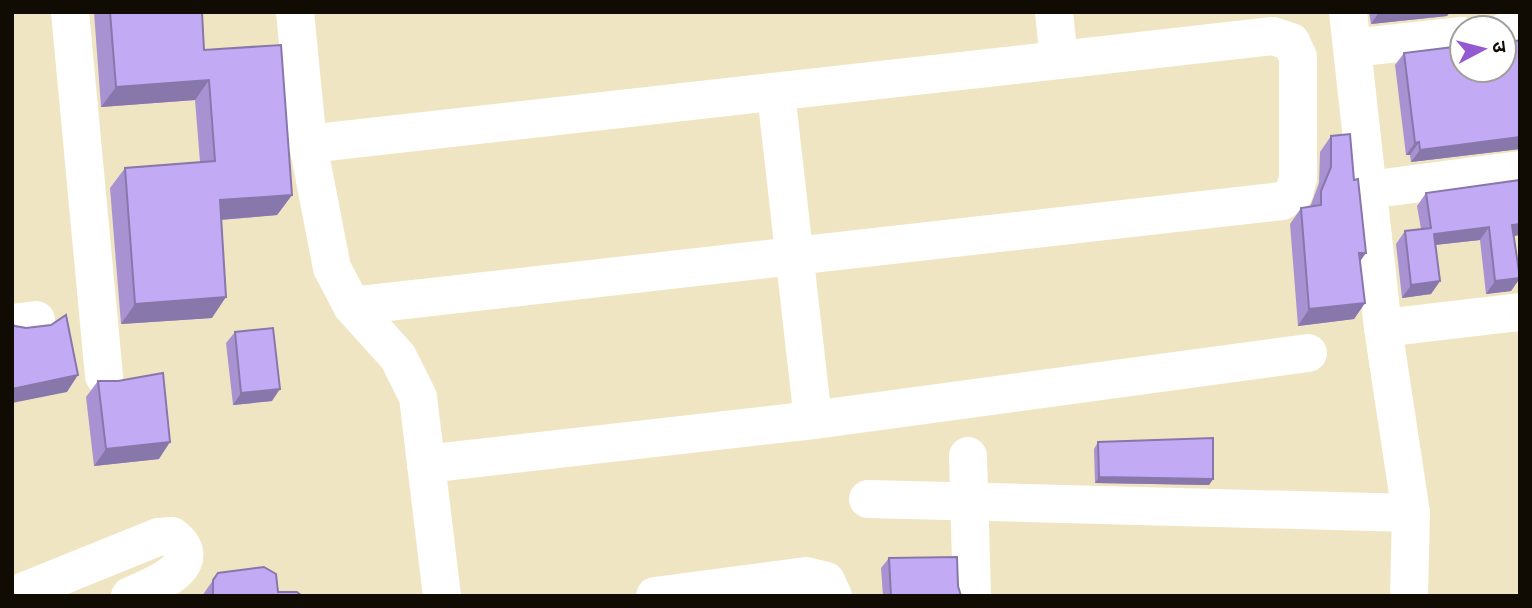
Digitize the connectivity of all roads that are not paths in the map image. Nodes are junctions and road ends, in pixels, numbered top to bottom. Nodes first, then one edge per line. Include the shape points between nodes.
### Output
1 (70, 12) edge
2 (295, 12) edge
3 (1054, 12) edge
4 (1351, 30) edge
5 (1448, 35) edge
6 (1059, 60) junction
7 (776, 93) junction
8 (308, 144) junction
9 (1520, 170) edge
10 (1368, 190) junction
11 (794, 255) junction
12 (352, 306) junction
13 (1520, 312) edge
14 (1383, 328) junction
15 (1308, 353) dead end
16 (104, 376) dead end
17 (813, 420) junction
18 (968, 456) dead end
19 (426, 464) junction
20 (868, 499) dead end
21 (970, 504) junction
22 (1411, 513) junction
23 (12, 596) edge
24 (130, 596) edge
25 (442, 596) edge
26 (654, 596) edge
27 (833, 596) edge
28 (972, 596) edge
29 (1409, 596) edge

1 - 16 street
2 - 8 street
3 - 6 street
4 - 5 street
4 - 10 street
6 - 7 street
6 - 11 street via 1273,36 1291,42 1298,57 1298,178 1294,193 1282,201
7 - 8 street
7 - 11 street
8 - 12 street via 332,268
9 - 10 street
10 - 14 street
11 - 12 street
11 - 17 street
12 - 19 street via 398,357 418,397
13 - 14 street
14 - 22 street
15 - 17 street
17 - 19 street
18 - 21 street
19 - 25 street
20 - 21 street
21 - 22 street
21 - 28 street
22 - 29 street
23 - 24 street via 158,537 172,536 180,542 183,555 172,577
26 - 27 street via 806,576 826,581

